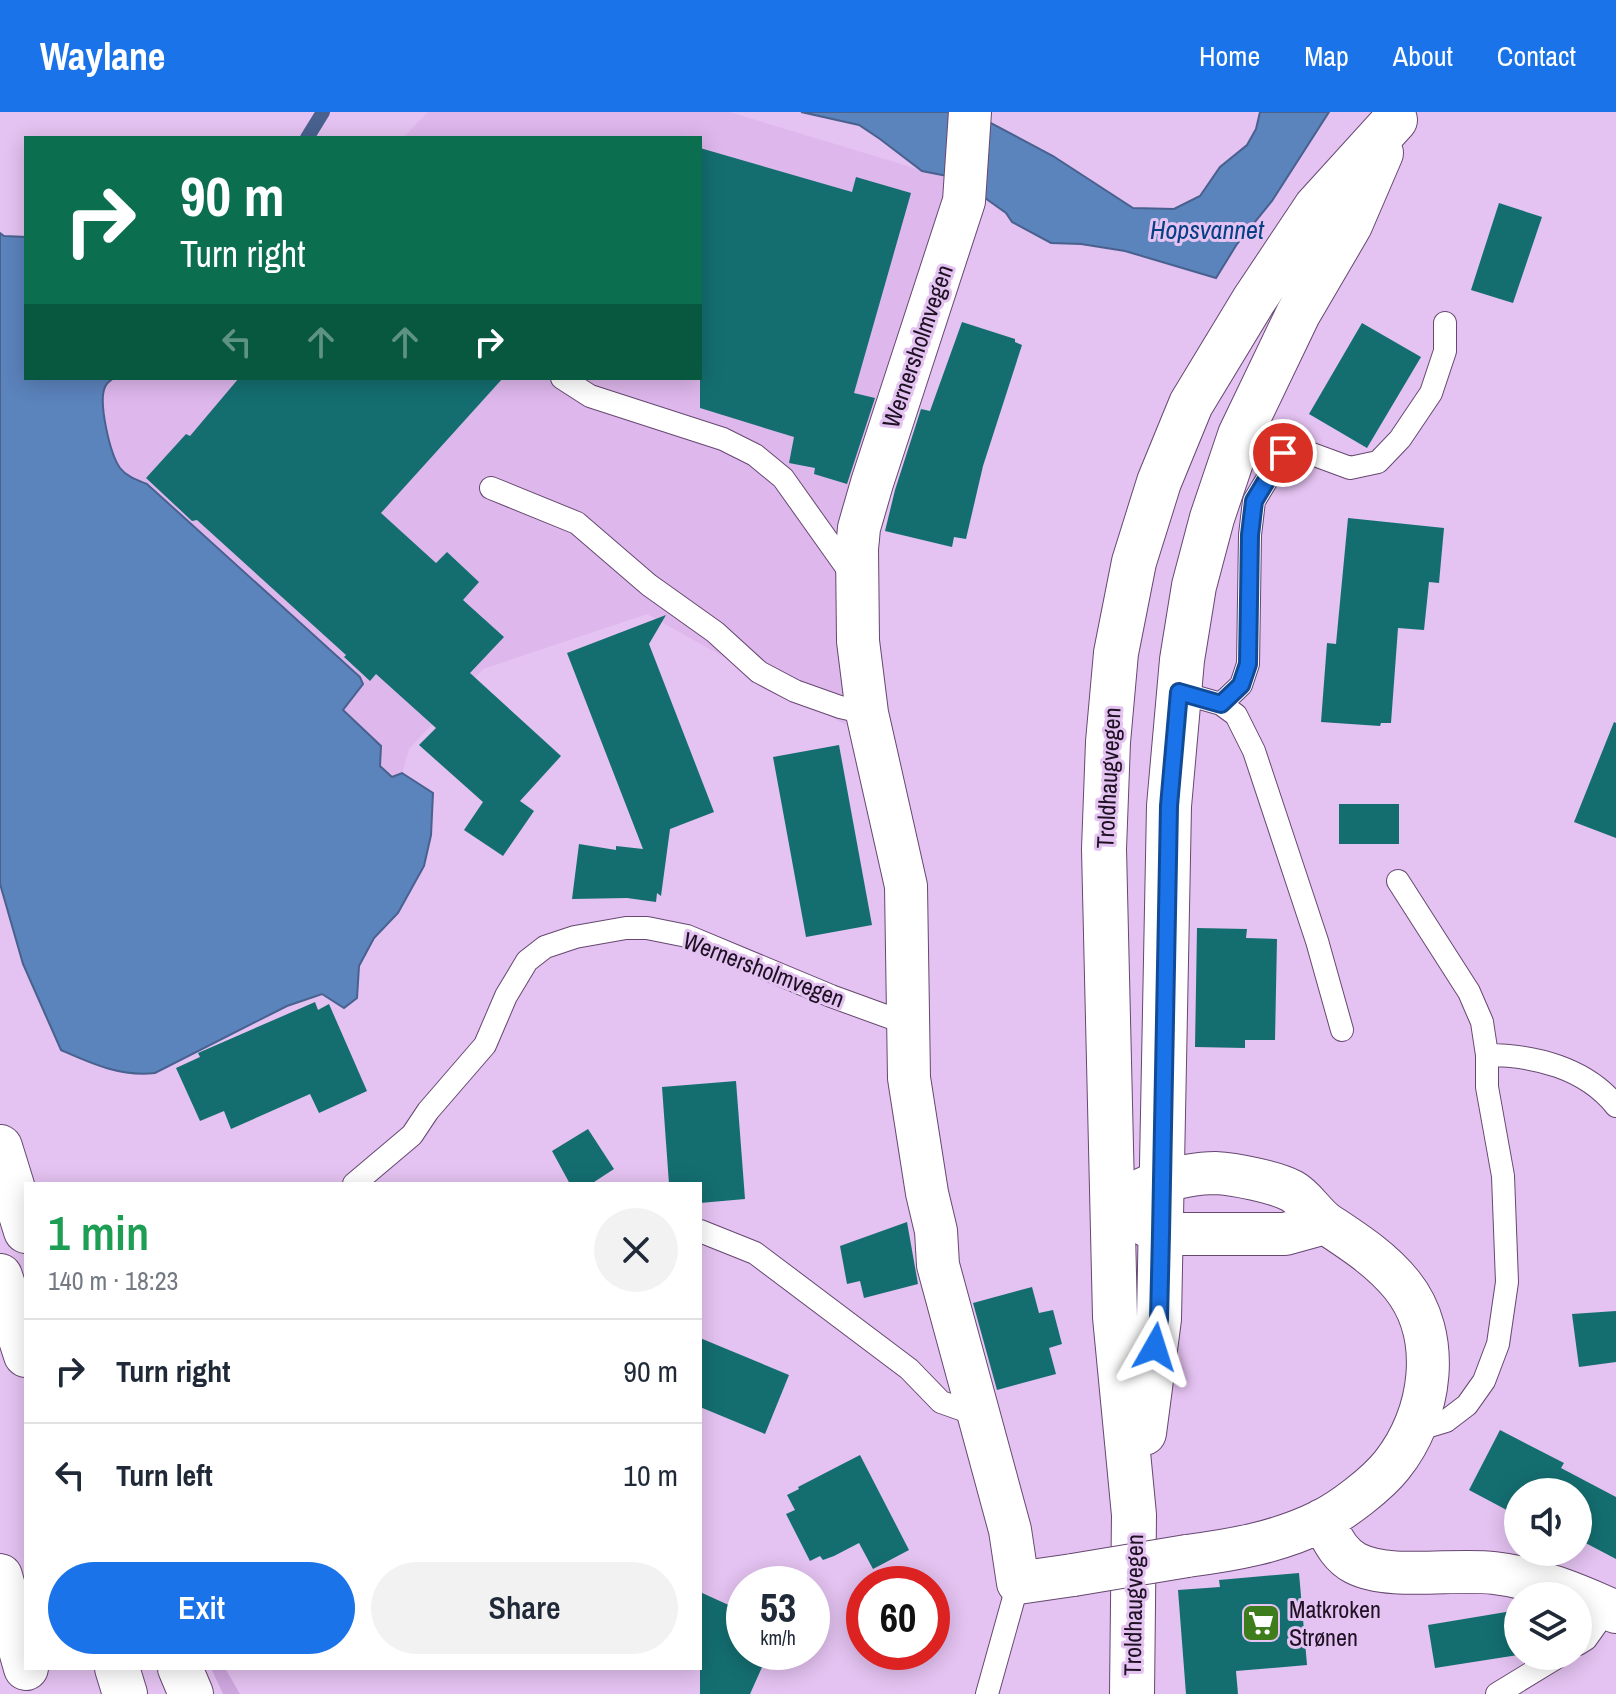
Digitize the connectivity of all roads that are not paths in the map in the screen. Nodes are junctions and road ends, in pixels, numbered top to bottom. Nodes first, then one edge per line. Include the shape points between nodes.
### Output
1 (970, 112) edge
2 (1398, 116) edge
3 (1445, 323) dead end
4 (565, 380) edge
5 (491, 488) dead end
6 (856, 579) junction
7 (1179, 692) junction
8 (1221, 704) junction
9 (867, 713) junction
10 (1398, 881) dead end
11 (908, 1024) junction
12 (1342, 1030) dead end
13 (1487, 1055) junction
14 (1616, 1106) edge
15 (0, 1147) edge
16 (356, 1182) edge
17 (1160, 1182) junction
18 (1112, 1204) junction
19 (1325, 1223) junction
20 (24, 1225) edge
21 (702, 1232) edge
22 (1161, 1234) junction
23 (0, 1276) edge
24 (24, 1349) edge
25 (978, 1415) junction
26 (1413, 1431) junction
27 (1134, 1515) junction
28 (1322, 1520) junction
29 (0, 1576) edge
30 (1018, 1583) junction
31 (1612, 1610) edge
32 (1592, 1632) edge
33 (24, 1661) edge
34 (27, 1670) edge
35 (118, 1670) edge
36 (181, 1670) edge
37 (1536, 1670) edge
38 (33, 1694) edge
39 (125, 1694) edge
40 (191, 1694) edge
41 (987, 1694) edge
42 (1132, 1694) edge
43 (1497, 1694) edge

1 - 6 street, Wernersholmvegen via 964,201 859,528
2 - 7 main road, Troldhaugvegen via 1350,225 1298,314 1240,435 1194,586
2 - 18 main road, Troldhaugvegen via 1316,207 1191,404 1134,562 1116,653 1104,849
3 - 8 lane via 1445,351 1431,393 1378,462 1350,468 1312,454 1283,453 1254,501 1248,664 1241,685
4 - 6 lane via 590,396 723,439 755,455 783,478
5 - 9 lane via 577,523 759,672 795,691
6 - 9 street, Wernersholmvegen
7 - 8 lane
7 - 17 main road, Troldhaugvegen via 1169,806
8 - 12 lane via 1236,715 1268,790
9 - 11 street, Wernersholmvegen via 906,886
10 - 13 lane via 1469,992 1482,1022
11 - 16 lane, Wernersholmvegen via 687,936 626,928 575,937 545,947 527,961 485,1045 412,1135
11 - 25 street, Wernersholmvegen via 913,1105 938,1265
13 - 14 lane via 1544,1061 1590,1081
13 - 26 lane via 1487,1087 1503,1176 1507,1282 1498,1344 1484,1381 1467,1405 1446,1421
15 - 20 main road
17 - 18 street
17 - 19 street via 1215,1173 1254,1180 1293,1191
17 - 22 main road, Troldhaugvegen
18 - 22 street
18 - 27 main road, Troldhaugvegen via 1115,1317
19 - 22 street via 1285,1234
19 - 26 street via 1380,1263 1403,1286 1419,1315 1430,1374
21 - 25 lane via 755,1253 897,1359 941,1402
22 - 27 main road, Troldhaugvegen via 1159,1319
23 - 24 main road
25 - 30 street, Wernersholmvegen via 1010,1530
26 - 28 street via 1392,1465
27 - 42 main road, Troldhaugvegen
28 - 30 street, bridge via 1231,1550
28 - 31 street via 1341,1553 1380,1572 1492,1572 1540,1580
29 - 33 main road
30 - 41 lane, Wernersholmvegen
31 - 32 lane
34 - 38 main road
35 - 39 main road
36 - 40 main road
37 - 43 lane

